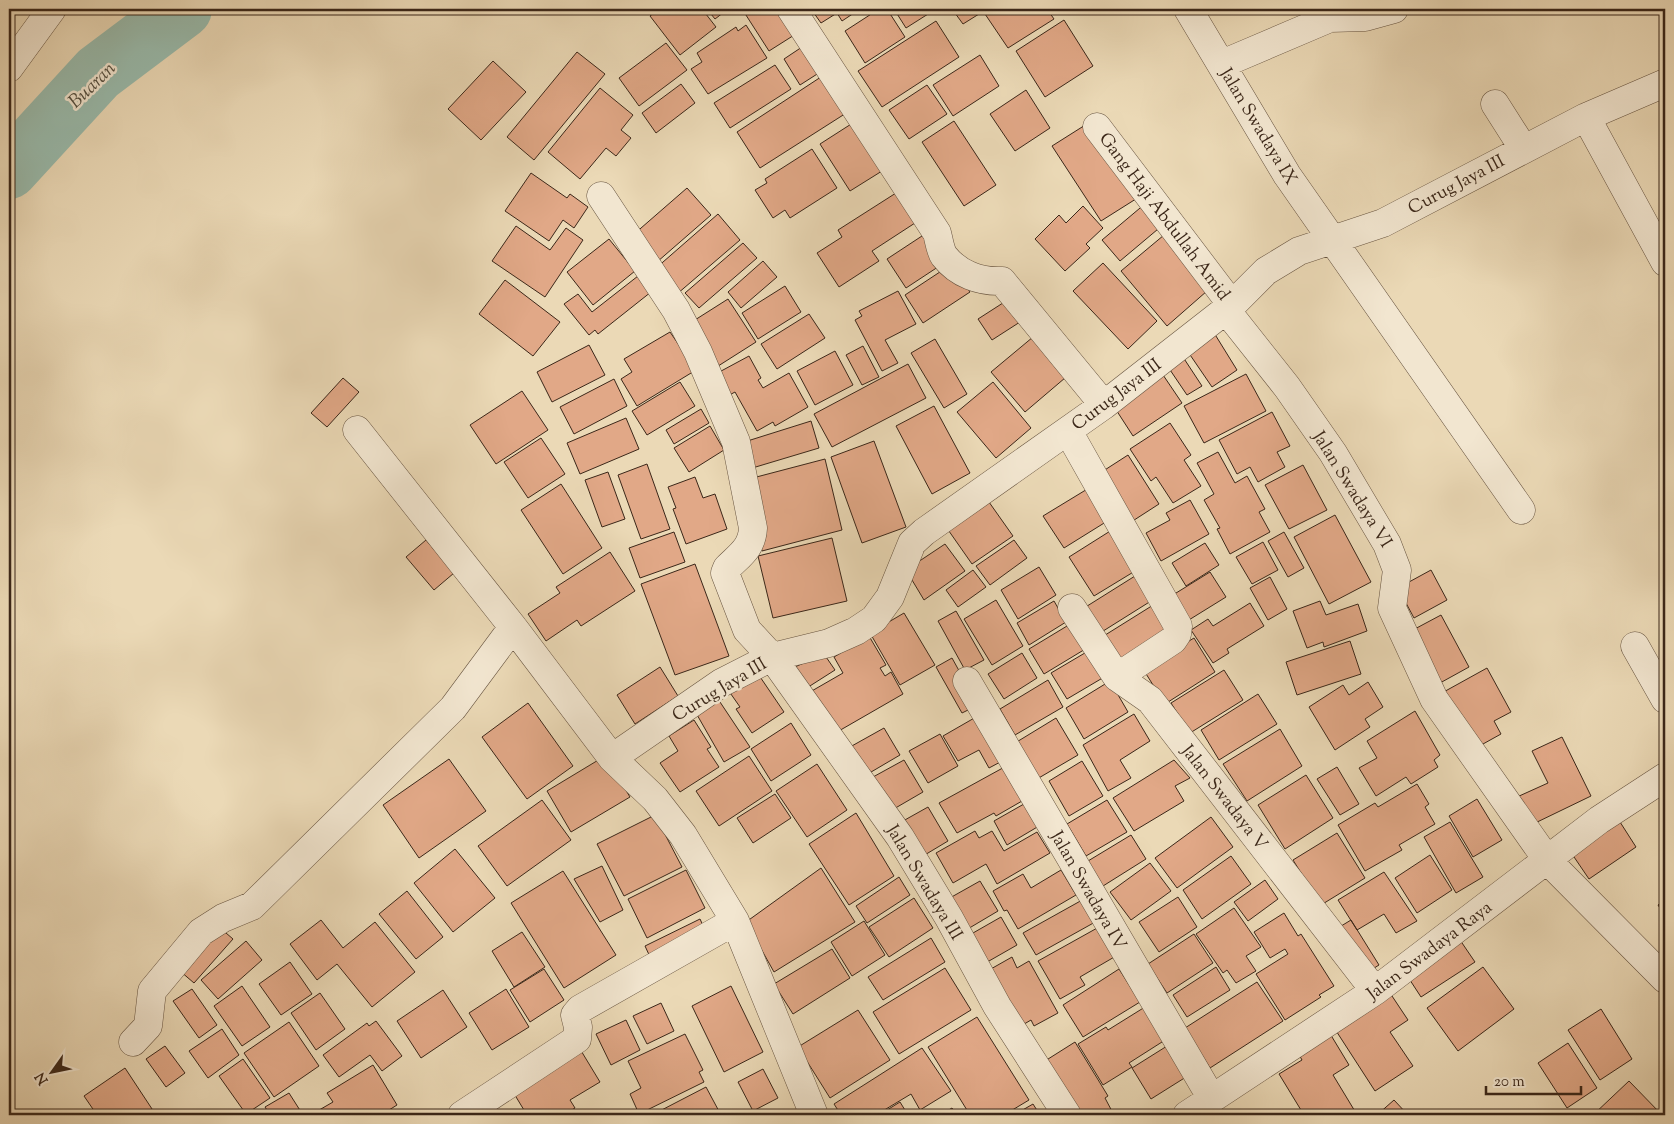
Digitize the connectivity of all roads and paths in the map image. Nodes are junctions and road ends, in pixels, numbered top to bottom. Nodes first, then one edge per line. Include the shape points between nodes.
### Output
1 (52, 9) edge
2 (791, 9) edge
3 (1188, 9) edge
4 (1394, 9) edge
5 (1329, 13) edge
6 (1222, 64) junction
7 (9, 68) edge
8 (1665, 83) edge
9 (1495, 104) dead end
10 (1586, 117) junction
11 (1097, 127) dead end
12 (1523, 148) junction
13 (601, 196) dead end
14 (1335, 240) junction
15 (1665, 262) edge
16 (1229, 307) junction
17 (1104, 405) junction
18 (357, 430) dead end
19 (1068, 432) junction
20 (1520, 510) dead end
21 (1072, 608) dead end
22 (513, 627) junction
23 (1635, 646) dead end
24 (772, 657) junction
25 (1117, 677) junction
26 (966, 681) dead end
27 (1665, 699) edge
28 (612, 758) junction
29 (1665, 777) edge
30 (1548, 861) junction
31 (735, 921) junction
32 (1665, 980) edge
33 (1375, 991) junction
34 (133, 1042) dead end
35 (1212, 1098) junction
36 (462, 1115) edge
37 (814, 1115) edge
38 (1067, 1115) edge
39 (1187, 1115) edge

1 - 7 street
2 - 17 street via 936,233 943,255 960,271 985,282 1002,282
3 - 6 street, Jalan Swadaya IX
4 - 5 street via 1365,17
5 - 6 street
6 - 14 street, Jalan Swadaya IX via 1288,175
8 - 10 street, Curug Jaya III
9 - 12 street
10 - 12 street, Curug Jaya III
10 - 15 street
11 - 16 street, Gang Haji Abdullah Amid
12 - 14 street, Curug Jaya III via 1383,223
13 - 24 street, Jalan Swadaya III via 680,318 730,423 752,534 750,546 725,573 747,630
14 - 16 street, Curug Jaya III via 1299,251 1266,271
14 - 20 street, Jalan Swadaya IX
16 - 17 street, Curug Jaya III
16 - 30 street, Jalan Swadaya VI via 1333,452 1387,544 1397,570 1392,608 1434,699
17 - 19 street, Curug Jaya III
18 - 22 street
19 - 24 street, Curug Jaya III via 940,520 912,543 890,597 874,619 829,643
19 - 25 street via 1178,626 1173,640
21 - 25 street, Jalan Swadaya V
22 - 28 street
22 - 34 street via 453,708 252,906 222,918 201,932 152,991 148,1026
23 - 27 street
24 - 28 street, Curug Jaya III via 721,684
24 - 38 street, Jalan Swadaya III via 900,837 997,1006
25 - 33 street, Jalan Swadaya V via 1150,700
26 - 35 street, Jalan Swadaya IV
28 - 31 street via 655,799 678,828
29 - 30 street, Jalan Swadaya Raya via 1599,820
30 - 32 street, Jalan Swadaya VI
30 - 33 street, Jalan Swadaya Raya
31 - 36 street via 580,1009 575,1015 577,1039
31 - 37 street
33 - 35 street, Jalan Swadaya Raya
35 - 39 street, Jalan Swadaya Raya

